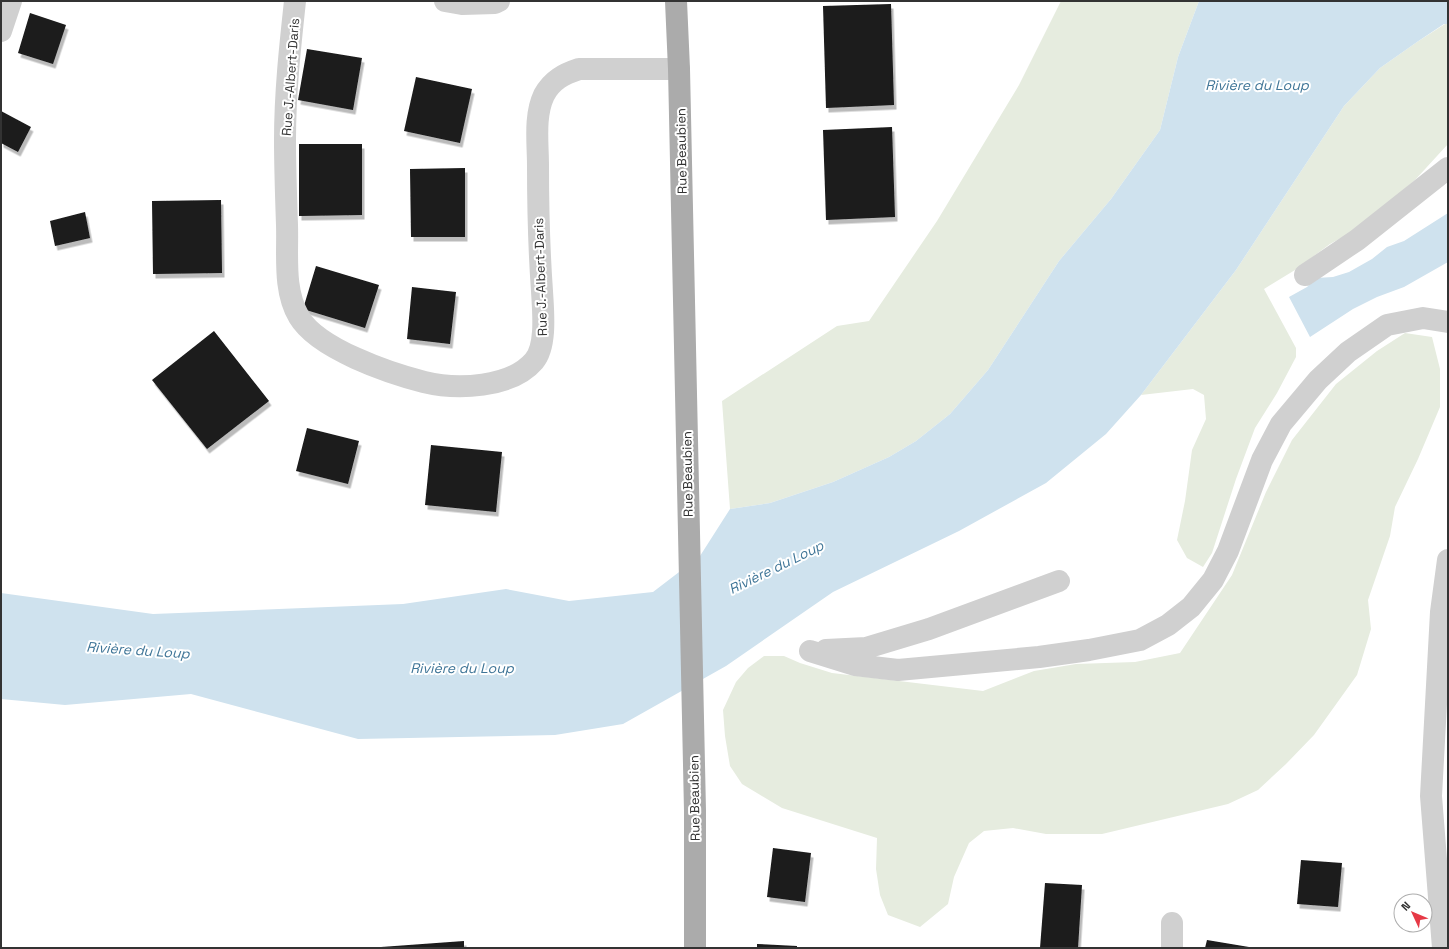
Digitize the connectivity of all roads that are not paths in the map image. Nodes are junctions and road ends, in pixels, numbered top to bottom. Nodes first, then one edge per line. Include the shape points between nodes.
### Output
1 (11, 1) edge
2 (295, 1) edge
3 (445, 1) edge
4 (499, 1) edge
5 (676, 1) edge
6 (1, 31) edge
7 (679, 69) junction
8 (1448, 168) edge
9 (1305, 275) dead end
10 (1448, 322) edge
11 (1448, 560) edge
12 (1059, 581) dead end
13 (1172, 923) dead end
14 (695, 948) edge
15 (1172, 948) edge
16 (1443, 948) edge

1 - 6 street
2 - 7 street, Rue J.-Albert-Daris via 289,54 285,138 287,268 291,297 299,317 311,331 326,342 398,375 436,385 472,386 520,374 535,360 542,344 538,129 539,108 552,83 564,74 579,69
3 - 4 street via 462,4
5 - 7 main road, Rue Beaubien
7 - 14 main road, Rue Beaubien via 695,811
8 - 9 street via 1357,240
10 - 12 street via 1423,318 1387,325 1348,352 1318,380 1281,424 1262,460 1228,551 1213,580 1191,607 1168,625 1140,640 1039,657 898,670 856,664 810,651 866,648 929,629
11 - 16 street via 1441,612 1431,796
13 - 15 street

